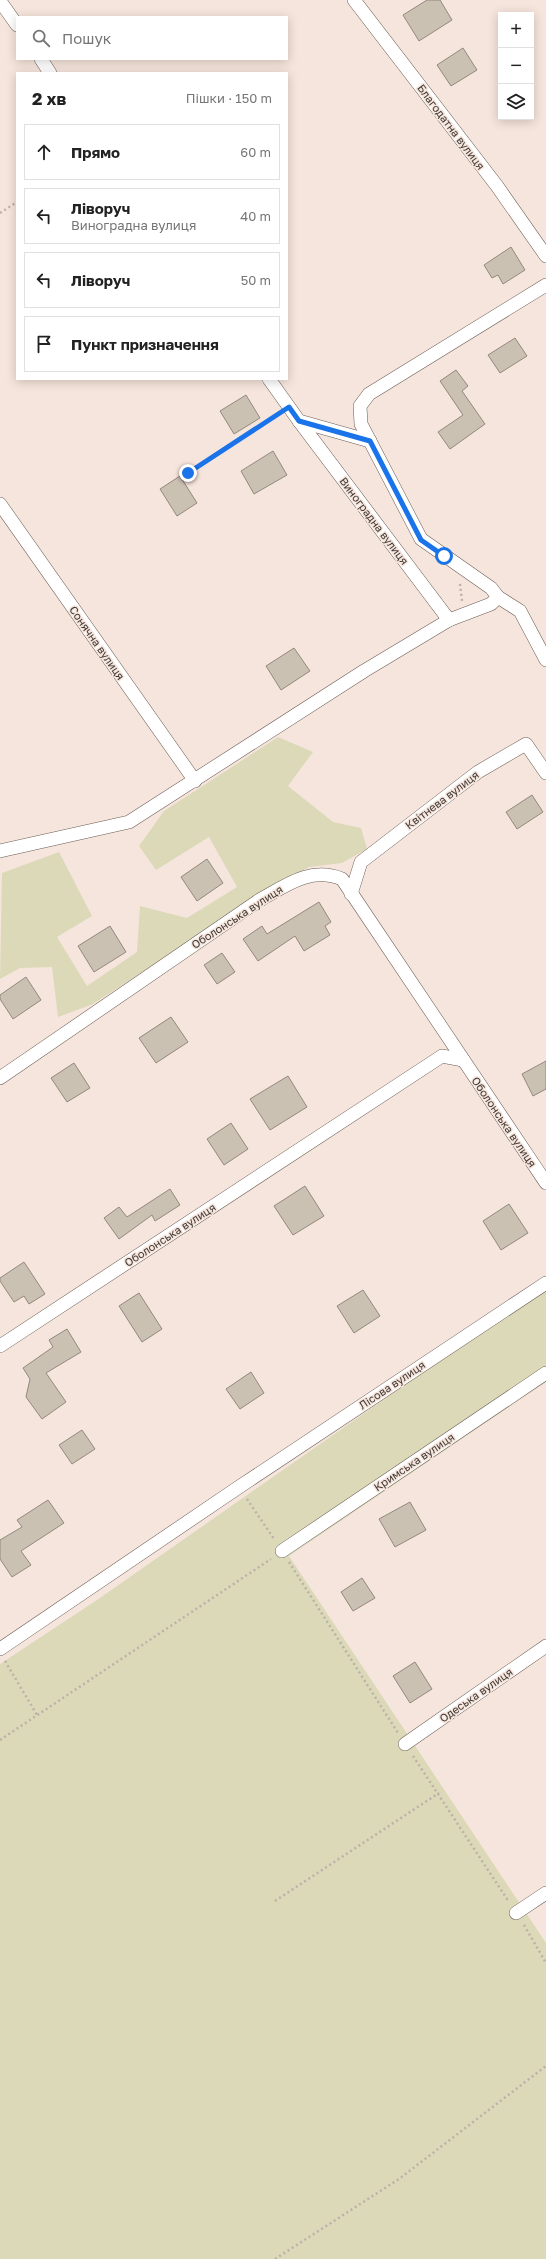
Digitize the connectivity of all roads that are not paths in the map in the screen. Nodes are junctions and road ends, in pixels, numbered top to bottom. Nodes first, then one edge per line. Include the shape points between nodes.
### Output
1 (354, 0) edge
2 (0, 1) edge
3 (16, 24) edge
4 (42, 60) edge
5 (49, 72) edge
6 (546, 256) edge
7 (546, 285) edge
8 (270, 380) edge
9 (299, 421) junction
10 (370, 441) junction
11 (0, 504) edge
12 (498, 597) junction
13 (454, 618) junction
14 (546, 660) edge
15 (546, 773) edge
16 (195, 781) junction
17 (0, 851) edge
18 (351, 894) junction
19 (463, 1060) junction
20 (0, 1078) edge
21 (546, 1183) edge
22 (546, 1283) edge
23 (0, 1346) edge
24 (546, 1373) edge
25 (282, 1551) road end
26 (546, 1646) edge
27 (2, 1654) edge
28 (405, 1744) road end
29 (546, 1893) edge
30 (516, 1913) road end

1 - 6 street, Благодатна вулиця via 497,186
2 - 3 street
4 - 5 street
7 - 10 street via 369,394 360,406 361,424
8 - 9 street, Виноградна вулиця
9 - 10 street
9 - 13 street, Виноградна вулиця
10 - 12 street via 421,540 491,588
11 - 16 street, Сонячна вулиця
12 - 13 street via 491,604
12 - 14 street via 520,611
13 - 16 street via 364,671
15 - 18 street, Квітнева вулиця via 526,744 478,772 361,862
16 - 17 street via 129,822
18 - 19 street, Оболонська вулиця
18 - 20 street, Оболонська вулиця via 342,879 330,874 318,873 289,884 258,901
19 - 21 street, Оболонська вулиця
19 - 23 street, Оболонська вулиця via 442,1056
22 - 27 street, Лісова вулиця via 239,1487
24 - 25 street, Кримська вулиця
26 - 28 street, Одеська вулиця
29 - 30 street

